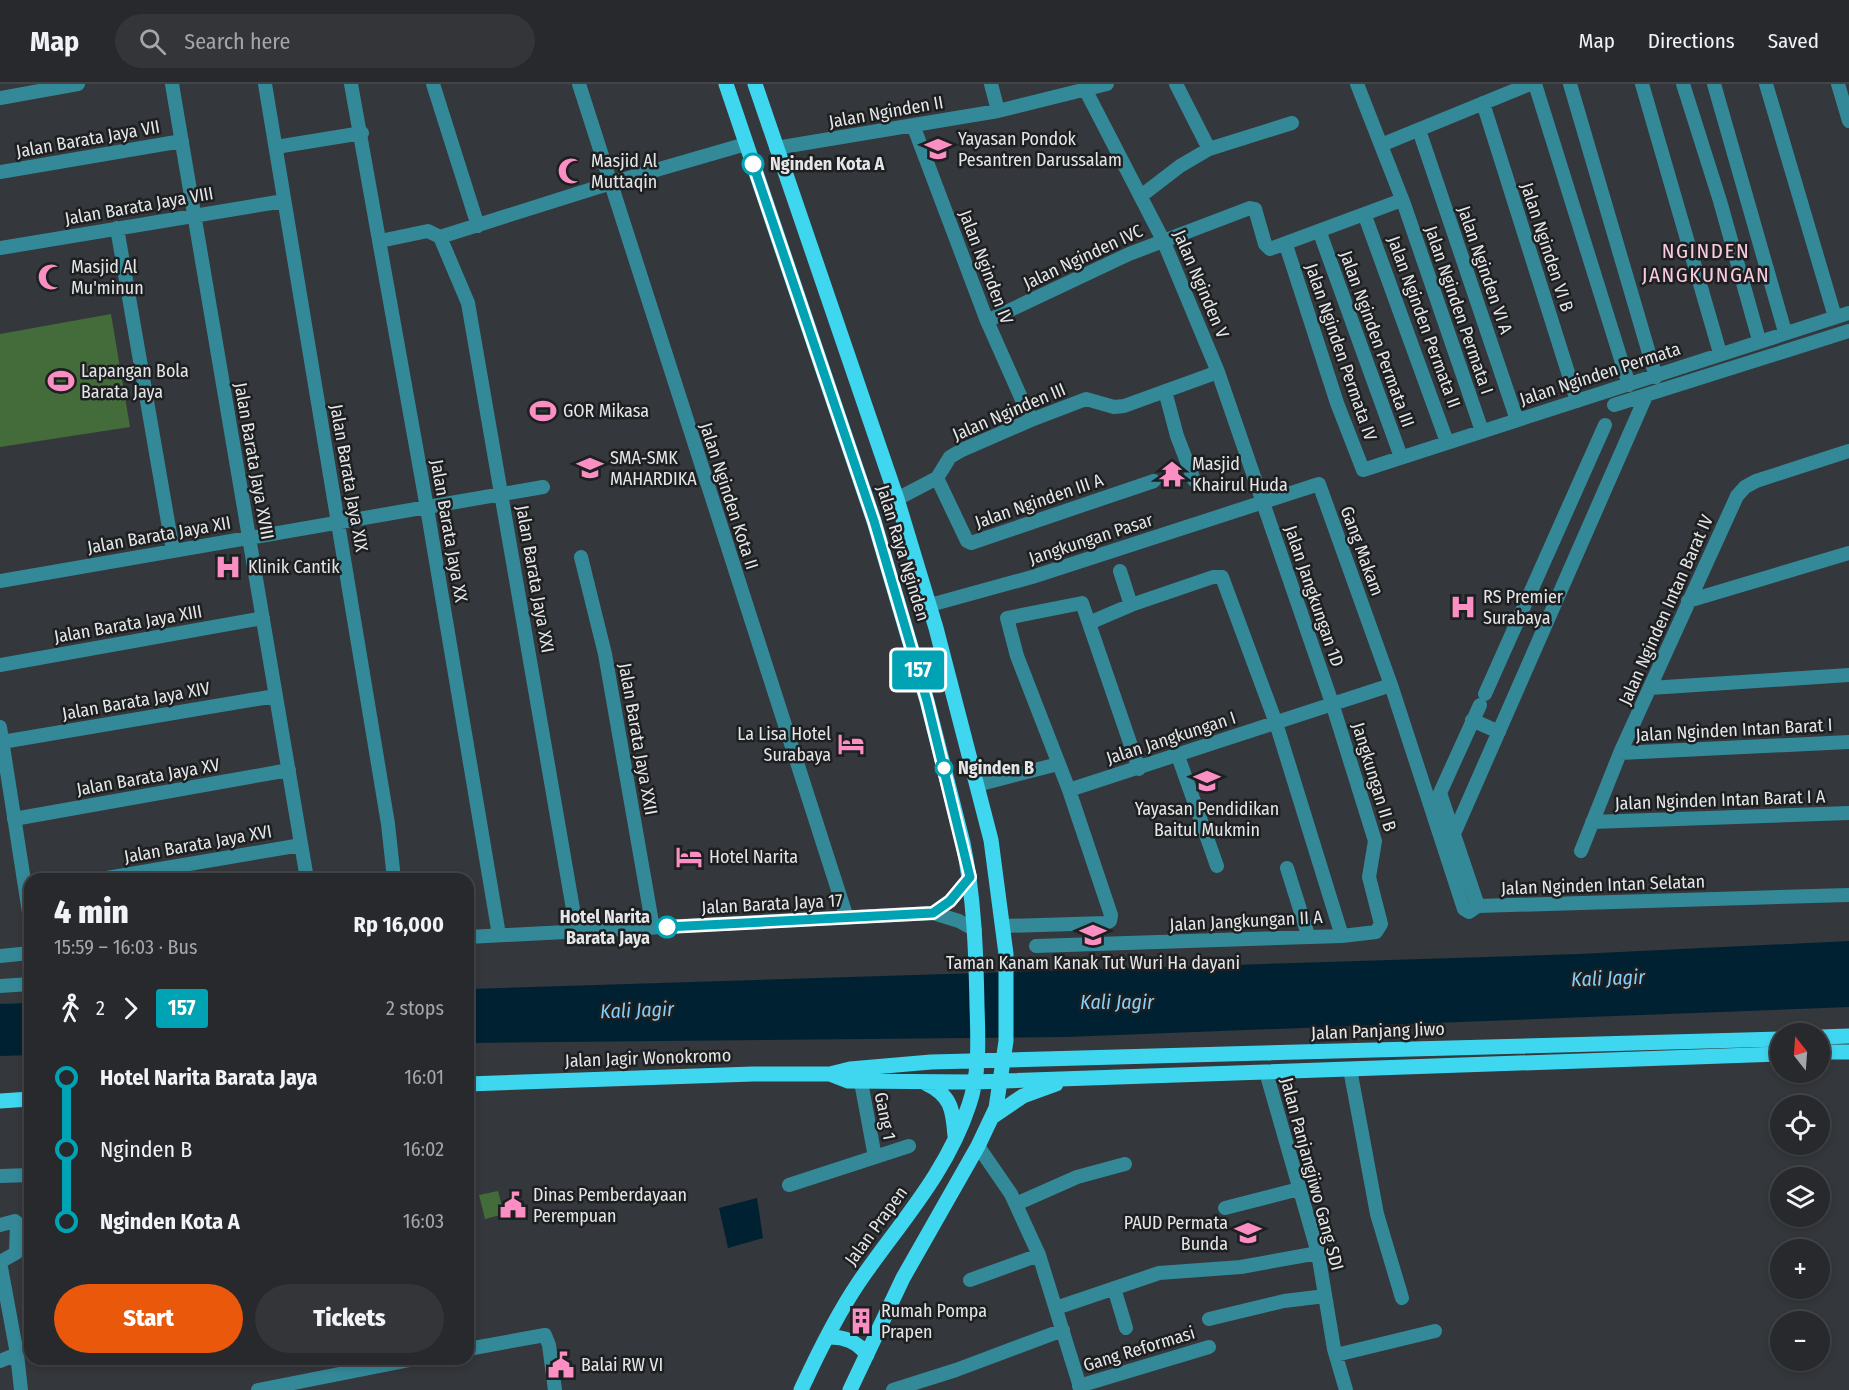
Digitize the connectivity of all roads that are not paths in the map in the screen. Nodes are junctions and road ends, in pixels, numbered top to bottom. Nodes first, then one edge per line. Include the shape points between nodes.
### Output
1 (78, 84) edge
2 (172, 84) edge
3 (265, 84) edge
4 (351, 84) edge
5 (433, 84) edge
6 (579, 84) edge
7 (726, 84) edge
8 (755, 84) edge
9 (991, 84) edge
10 (1107, 84) edge
11 (1176, 84) edge
12 (1357, 84) edge
13 (1533, 84) edge
14 (1570, 84) edge
15 (1642, 84) edge
16 (1683, 84) edge
17 (1714, 84) edge
18 (1766, 84) edge
19 (1838, 84) edge
20 (1086, 91) junction
21 (0, 98) edge
22 (1483, 103) junction
23 (998, 111) junction
24 (1849, 121) edge
25 (1292, 123) dead end
26 (913, 125) junction
27 (1419, 130) junction
28 (362, 133) junction
29 (182, 141) junction
30 (746, 144) junction
31 (1381, 145) junction
32 (276, 147) junction
33 (776, 148) junction
34 (1209, 149) junction
35 (0, 172) edge
36 (611, 183) junction
37 (1141, 196) junction
38 (1402, 200) junction
39 (284, 201) junction
40 (195, 215) junction
41 (1365, 216) junction
42 (478, 226) junction
43 (117, 228) junction
44 (1320, 232) junction
45 (440, 237) junction
46 (1163, 240) junction
47 (380, 241) junction
48 (1286, 245) junction
49 (0, 248) edge
50 (1849, 312) edge
51 (1835, 317) junction
52 (987, 321) junction
53 (1849, 331) edge
54 (1785, 332) junction
55 (1759, 340) junction
56 (1720, 353) junction
57 (1218, 372) junction
58 (1656, 377) junction
59 (1629, 386) junction
60 (1165, 391) junction
61 (1646, 396) junction
62 (1577, 401) junction
63 (1610, 410) junction
64 (867, 418) junction
65 (1031, 420) junction
66 (1517, 420) junction
67 (843, 426) junction
68 (1482, 431) junction
69 (1447, 442) junction
70 (1849, 451) edge
71 (1401, 457) junction
72 (1363, 470) joint
73 (938, 478) junction
74 (1194, 480) dead end
75 (1154, 481) dead end
76 (543, 487) dead end
77 (502, 494) junction
78 (897, 499) junction
79 (1263, 501) junction
80 (427, 508) junction
81 (338, 523) junction
82 (249, 538) junction
83 (173, 551) junction
84 (1849, 553) edge
85 (581, 557) dead end
86 (1120, 571) dead end
87 (0, 581) edge
88 (1688, 602) junction
89 (930, 605) junction
90 (1131, 605) junction
91 (263, 618) junction
92 (1089, 623) junction
93 (0, 665) edge
94 (1849, 675) edge
95 (1391, 685) junction
96 (1650, 688) junction
97 (275, 696) junction
98 (1332, 703) junction
99 (1472, 720) junction
100 (1276, 723) junction
101 (0, 727) edge
102 (1499, 732) junction
103 (2, 742) junction
104 (1849, 742) edge
105 (1620, 753) junction
106 (1178, 756) junction
107 (1058, 764) junction
108 (1139, 769) junction
109 (289, 770) junction
110 (977, 785) junction
111 (1069, 790) junction
112 (1849, 813) edge
113 (14, 819) junction
114 (1592, 822) junction
115 (1453, 836) junction
116 (301, 845) junction
117 (1581, 851) dead end
118 (1217, 866) dead end
119 (1287, 868) dead end
120 (24, 873) edge
121 (136, 873) edge
122 (306, 873) edge
123 (393, 873) edge
124 (970, 877) junction
125 (1849, 895) edge
126 (1478, 906) junction
127 (933, 913) junction
128 (847, 918) junction
129 (1004, 926) junction
130 (653, 928) junction
131 (975, 930) junction
132 (578, 932) junction
133 (499, 935) junction
134 (1308, 935) junction
135 (1342, 936) junction
136 (474, 937) edge
137 (1036, 946) dead end
138 (24, 954) edge
139 (0, 956) edge
140 (24, 984) edge
141 (0, 986) edge
142 (1849, 1036) edge
143 (1830, 1037) edge
144 (1770, 1040) edge
145 (1646, 1051) junction
146 (1672, 1051) junction
147 (1830, 1052) edge
148 (1849, 1052) edge
149 (1770, 1054) edge
150 (977, 1061) junction
151 (1004, 1061) junction
152 (1350, 1069) junction
153 (1266, 1072) junction
154 (830, 1074) junction
155 (1082, 1077) junction
156 (1000, 1080) junction
157 (861, 1082) junction
158 (974, 1082) junction
159 (925, 1083) junction
160 (474, 1084) edge
161 (24, 1099) edge
162 (0, 1101) edge
163 (992, 1117) junction
164 (956, 1137) junction
165 (909, 1146) dead end
166 (978, 1146) junction
167 (875, 1157) junction
168 (1125, 1164) dead end
169 (24, 1175) edge
170 (0, 1176) edge
171 (789, 1185) dead end
172 (1299, 1189) junction
173 (1016, 1204) junction
174 (1225, 1208) dead end
175 (0, 1226) edge
176 (1318, 1254) junction
177 (1039, 1255) junction
178 (970, 1280) dead end
179 (1114, 1288) junction
180 (1324, 1296) junction
181 (1402, 1298) dead end
182 (1056, 1308) junction
183 (1209, 1319) dead end
184 (1126, 1328) dead end
185 (1063, 1330) junction
186 (1435, 1331) dead end
187 (835, 1337) junction
188 (1209, 1347) dead end
189 (474, 1348) edge
190 (862, 1350) junction
191 (17, 1354) junction
192 (1336, 1355) junction
193 (0, 1361) edge
194 (385, 1365) edge
195 (1080, 1388) edge
196 (21, 1390) edge
197 (258, 1390) edge
198 (555, 1390) edge
199 (801, 1390) edge
200 (850, 1390) edge
201 (893, 1390) edge
202 (1346, 1390) edge

1 - 21 street
2 - 29 street, Jalan Barata Jaya XVIII
3 - 32 street, Jalan Barata Jaya XIX
4 - 28 street, Jalan Barata Jaya XX
5 - 42 street
6 - 36 street, Jalan Nginden Kota II
7 - 30 main road, Jalan Raya Nginden
8 - 33 main road, Jalan Raya Nginden
9 - 23 street
10 - 20 street, Jalan Nginden II
11 - 34 street
12 - 31 street
13 - 22 street
13 - 59 street
14 - 58 street
15 - 56 street
16 - 55 street
17 - 54 street
18 - 51 street
19 - 24 street
20 - 23 street, Jalan Nginden II
20 - 37 street, Jalan Nginden V
22 - 27 street
22 - 62 street, Jalan Nginden VI B
23 - 26 street, Jalan Nginden II
25 - 34 street
26 - 33 street, Jalan Nginden II
26 - 52 street, Jalan Nginden IV
27 - 31 street
27 - 66 street, Jalan Nginden VI A
28 - 32 street
28 - 47 street, Jalan Barata Jaya XX
29 - 35 street, Jalan Barata Jaya VII
29 - 40 street, Jalan Barata Jaya XVIII
30 - 36 street
30 - 67 main road, Jalan Raya Nginden
31 - 38 street
32 - 39 street, Jalan Barata Jaya XIX
33 - 64 main road, Jalan Raya Nginden
34 - 37 street via 1189,159
36 - 42 street
36 - 128 street, Jalan Nginden Kota II
37 - 46 street, Jalan Nginden V
38 - 41 street
38 - 68 street, Jalan Nginden Permata I
39 - 40 street, Jalan Barata Jaya VIII
39 - 81 street, Jalan Barata Jaya XIX
40 - 43 street, Jalan Barata Jaya VIII
40 - 82 street, Jalan Barata Jaya XVIII
41 - 44 street
41 - 69 street, Jalan Nginden Permata II
42 - 45 street
43 - 49 street, Jalan Barata Jaya VIII
43 - 83 street
44 - 48 street
44 - 71 street, Jalan Nginden Permata III
45 - 47 street via 428,231
45 - 77 street, Jalan Barata Jaya XXI via 468,303
46 - 48 street, Jalan Nginden IVC via 1252,208 1265,244 1270,249
46 - 52 street, Jalan Nginden IVC
46 - 57 street, Jalan Nginden V
47 - 80 street, Jalan Barata Jaya XX
48 - 72 street, Jalan Nginden Permata IV
50 - 51 street, Jalan Nginden Permata
51 - 54 street, Jalan Nginden Permata
52 - 65 street, Jalan Nginden IV
53 - 61 street
54 - 55 street, Jalan Nginden Permata
55 - 56 street, Jalan Nginden Permata
56 - 58 street, Jalan Nginden Permata
57 - 60 street, Jalan Nginden III
57 - 79 street, Jalan Nginden V
58 - 59 street, Jalan Nginden Permata
59 - 63 street, Jalan Nginden Permata
60 - 65 street, Jalan Nginden III via 1118,407 1080,400
60 - 74 street
61 - 63 street
61 - 102 street
62 - 63 street, Jalan Nginden Permata
62 - 66 street, Jalan Nginden Permata
63 - 99 street
64 - 67 main road
64 - 78 main road, Jalan Raya Nginden
65 - 73 street, Jalan Nginden III via 950,457
66 - 68 street, Jalan Nginden Permata
67 - 124 main road, Jalan Raya Nginden via 903,616
68 - 69 street, Jalan Nginden Permata
69 - 71 street, Jalan Nginden Permata
70 - 88 street, Jalan Nginden Intan Barat IV via 1745,487 1737,496
71 - 72 street, Jalan Nginden Permata
73 - 75 street, Jalan Nginden III A via 971,543
73 - 78 street, Jalan Nginden III
76 - 77 street, Jalan Barata Jaya XII
77 - 80 street, Jalan Barata Jaya XII
77 - 132 street, Jalan Barata Jaya XXI
78 - 89 main road, Jalan Raya Nginden
79 - 89 street, Jangkungan Pasar via 1032,577
79 - 95 street, Gang Makam via 1319,484
79 - 98 street, Jalan Jangkungan 1D
80 - 81 street, Jalan Barata Jaya XII
80 - 133 street, Jalan Barata Jaya XX
81 - 82 street, Jalan Barata Jaya XII
81 - 123 street, Jalan Barata Jaya XIX
82 - 83 street, Jalan Barata Jaya XII
82 - 91 street, Jalan Barata Jaya XVIII
83 - 87 street, Jalan Barata Jaya XII
84 - 88 street
85 - 130 street, Jalan Barata Jaya XXII via 605,654
86 - 90 street
88 - 96 street, Jalan Nginden Intan Barat IV
89 - 110 main road, Jalan Raya Nginden
90 - 92 street
90 - 100 street, Jalan Jangkungan II A via 1222,577
91 - 93 street, Jalan Barata Jaya XIII
91 - 97 street, Jalan Barata Jaya XVIII
92 - 107 street via 1084,606 1079,603 1006,619
92 - 108 street
94 - 96 street
95 - 98 street, Jalan Jangkungan I
95 - 126 street via 1464,909 1469,912
96 - 105 street, Jalan Nginden Intan Barat IV
97 - 103 street, Jalan Barata Jaya XIV
97 - 109 street, Jalan Barata Jaya XVIII
98 - 100 street, Jalan Jangkungan I
98 - 135 street, Jangkungan II B via 1375,841 1369,877 1381,924 1376,932
99 - 102 street
99 - 115 street, Jalan Nginden Intan Selatan via 1440,794
100 - 106 street, Jalan Jangkungan I
100 - 135 street, Jalan Jangkungan II A
101 - 103 street
102 - 115 street
103 - 113 street
104 - 105 street, Jalan Nginden Intan Barat I
105 - 114 street, Jalan Nginden Intan Barat IV
106 - 108 street, Jalan Jangkungan I
106 - 118 street
107 - 110 street
107 - 111 street
108 - 111 street, Jalan Jangkungan I
109 - 113 street, Jalan Barata Jaya XV
109 - 116 street, Jalan Barata Jaya XVIII
110 - 129 main road, Jalan Raya Nginden
111 - 129 street via 1110,921
112 - 114 street, Jalan Nginden Intan Barat I A
113 - 120 street
114 - 117 street, Jalan Nginden Intan Barat IV
115 - 126 street, Jalan Nginden Intan Selatan
116 - 121 street, Jalan Barata Jaya XVI
116 - 122 street, Jalan Barata Jaya XVIII
119 - 134 street
124 - 127 street via 950,901
124 - 131 main road, Jalan Raya Nginden
125 - 126 street, Jalan Nginden Intan Selatan
127 - 128 street, Jalan Barata Jaya 17
127 - 131 street, Jalan Barata Jaya 17
128 - 130 street, Jalan Barata Jaya 17
129 - 151 main road, Jalan Raya Nginden
130 - 132 street, Jalan Barata Jaya 17
131 - 150 main road, Jalan Raya Nginden
132 - 133 street, Jalan Barata Jaya 17
133 - 136 street, Jalan Barata Jaya 17
134 - 135 street, Jalan Jangkungan II A
134 - 137 street, Jalan Jangkungan II A
138 - 139 street
140 - 141 street
142 - 143 main road
144 - 146 main road, Jalan Panjang Jiwo
145 - 146 main road, Jalan Panjang Jiwo
145 - 151 main road, Jalan Panjang Jiwo
145 - 152 main road, Jalan Panjang Jiwo
146 - 149 main road, Jalan Panjang Jiwo
147 - 148 main road
150 - 151 main road, Jalan Panjang Jiwo
150 - 154 main road, Jalan Jagir Wonokromo via 850,1069
150 - 158 main road, Jalan Raya Nginden
151 - 156 main road, Jalan Raya Nginden
152 - 153 main road, Jalan Panjang Jiwo
152 - 181 street via 1377,1214
153 - 155 main road, Jalan Panjang Jiwo
153 - 172 street, Jalan Panjangjiwo Gang SDI
154 - 157 main road, Jalan Jagir Wonokromo
154 - 160 main road, Jalan Jagir Wonokromo
155 - 156 main road, Jalan Panjang Jiwo
155 - 163 main road via 1029,1093
156 - 158 main road, Jalan Jagir Wonokromo
156 - 163 main road
157 - 159 main road, Jalan Jagir Wonokromo
157 - 167 street, Gang 1
158 - 159 main road, Jalan Jagir Wonokromo
158 - 164 main road, Jalan Prapen
159 - 164 main road via 939,1089 949,1103
161 - 162 main road
163 - 166 main road
164 - 187 main road, Jalan Prapen via 926,1190 836,1319
165 - 167 street
166 - 173 street
166 - 190 main road
167 - 171 street
168 - 173 street via 1077,1177
169 - 170 street
172 - 174 street
172 - 176 street, Jalan Panjangjiwo Gang SDI
173 - 177 street
175 - 191 street via 16,1221 16,1253 0,1262
176 - 179 street via 1241,1267 1159,1273
176 - 180 street, Jalan Panjangjiwo Gang SDI
177 - 178 street
177 - 182 street
179 - 182 street
179 - 184 street
180 - 183 street
180 - 192 street, Jalan Panjangjiwo Gang SDI
182 - 185 street
185 - 195 street
185 - 201 street
186 - 192 street
187 - 190 main road
187 - 199 main road, Jalan Prapen
188 - 195 street, Gang Reformasi
189 - 198 street via 543,1335 549,1345
190 - 200 main road
191 - 193 street
191 - 196 street
192 - 202 street, Jalan Panjangjiwo Gang SDI
194 - 197 street

